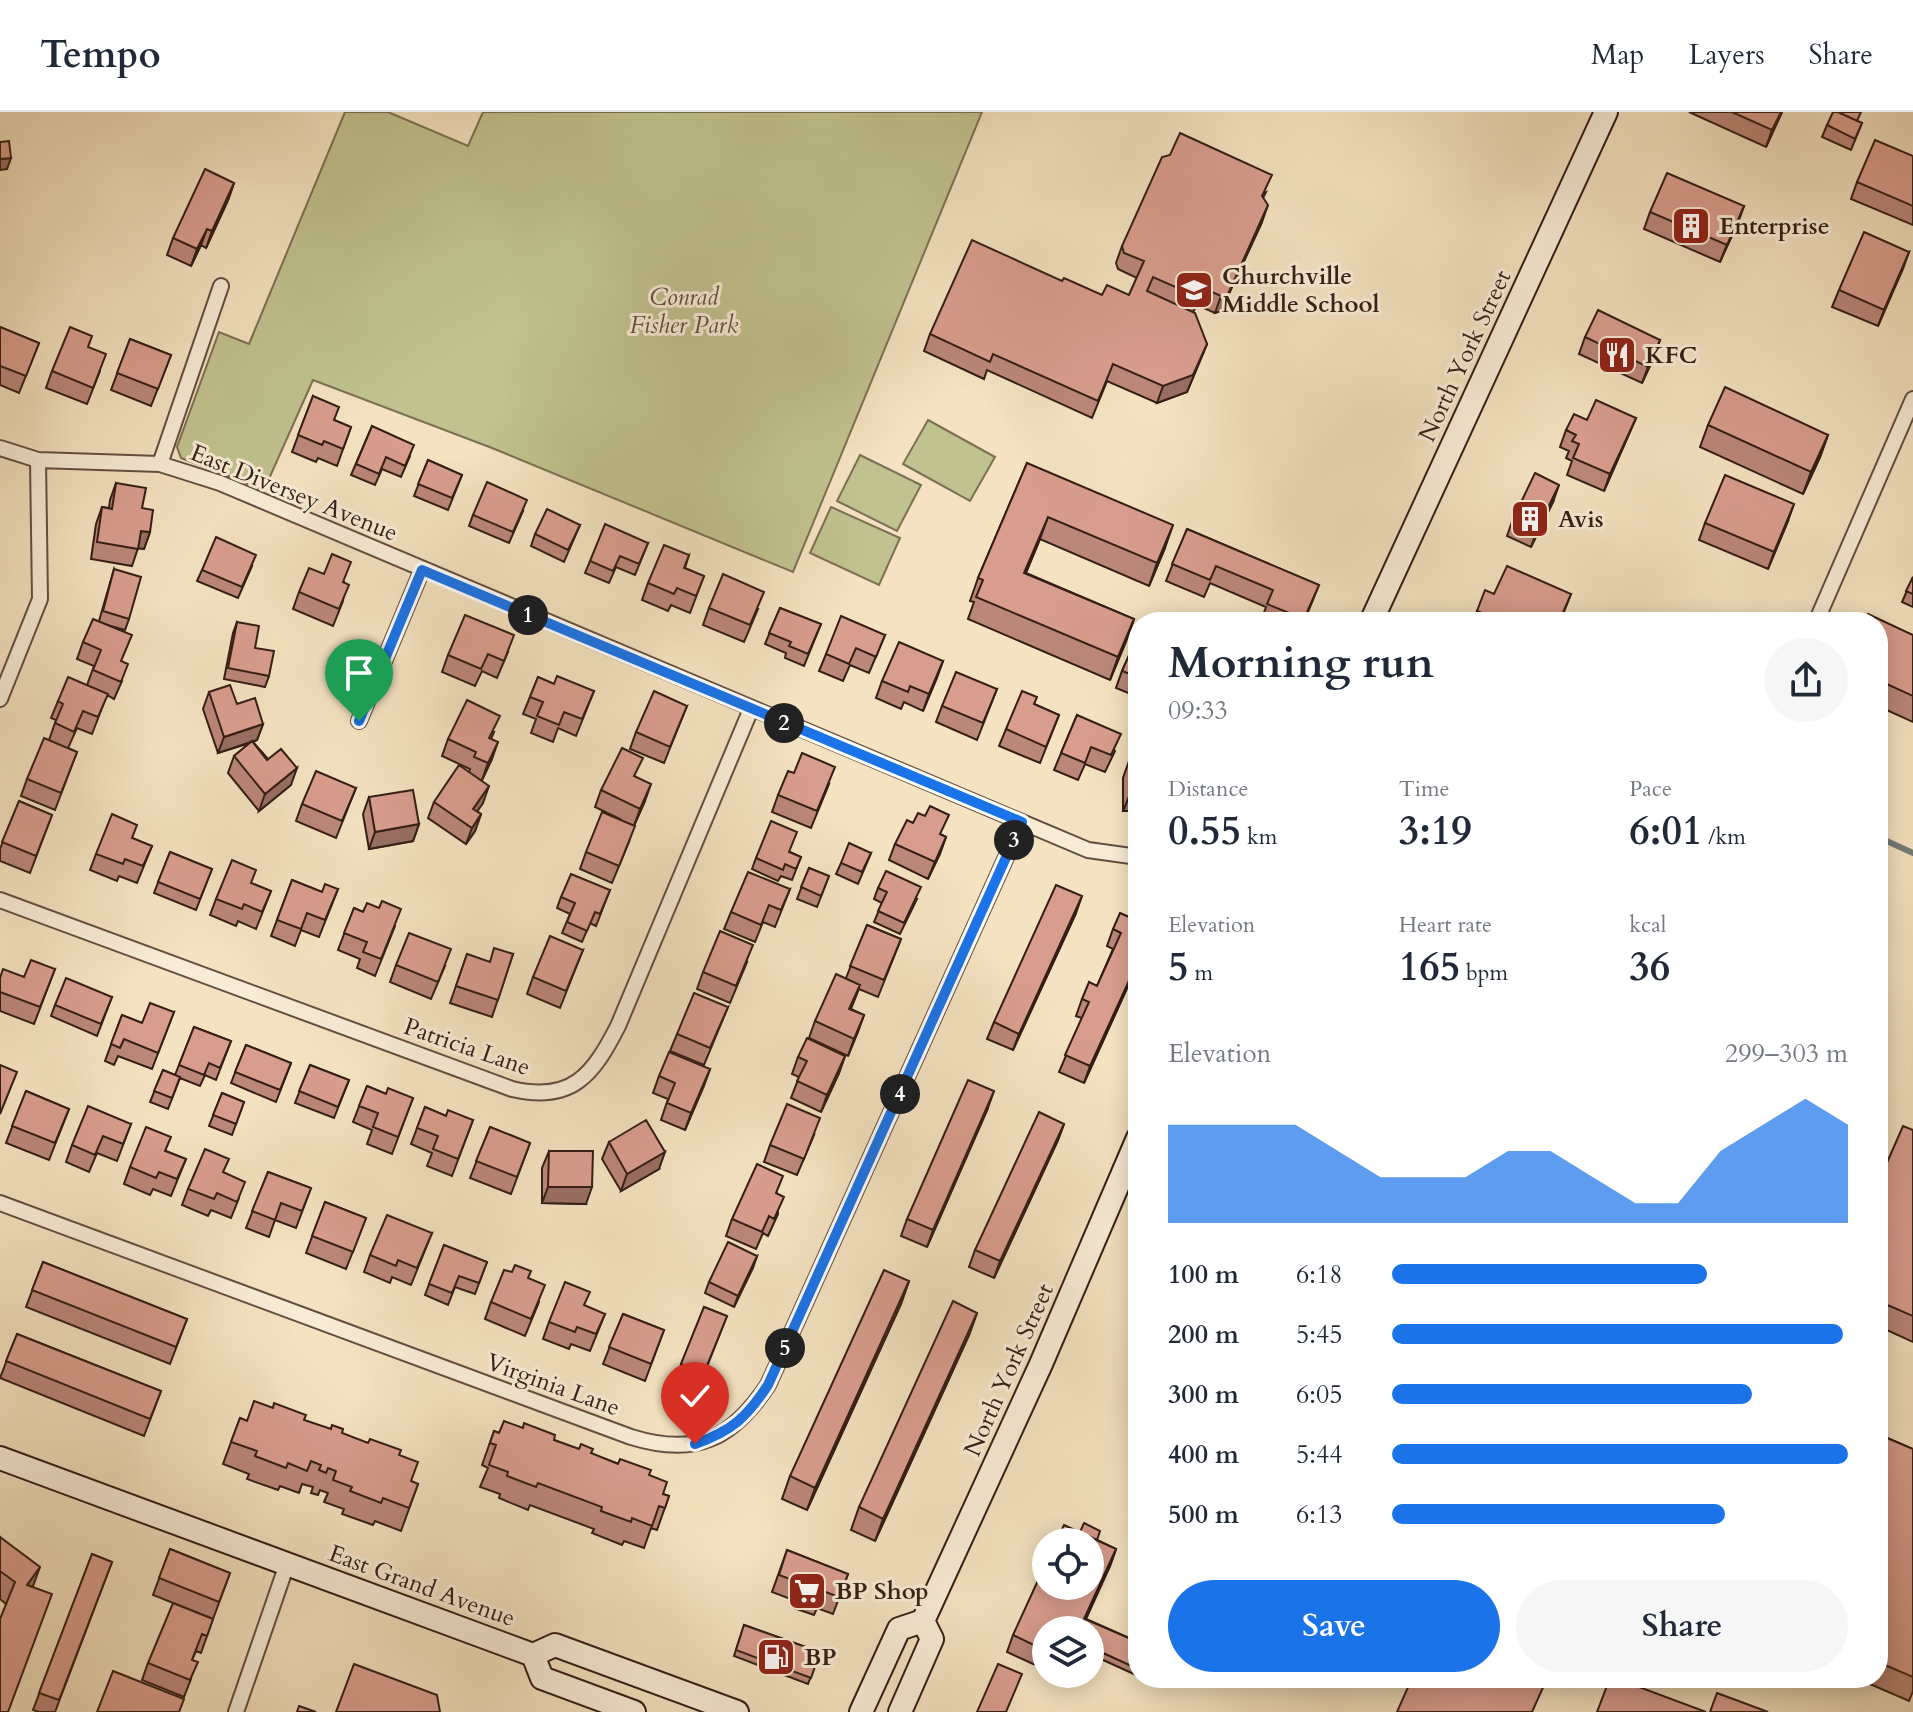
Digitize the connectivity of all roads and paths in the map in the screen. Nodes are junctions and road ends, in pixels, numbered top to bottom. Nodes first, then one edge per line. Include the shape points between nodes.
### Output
1 (1606, 112) edge
2 (221, 286) dead end
3 (1913, 399) edge
4 (0, 448) edge
5 (38, 460) junction
6 (160, 464) junction
7 (422, 570) junction
8 (1376, 612) edge
9 (1820, 612) edge
10 (0, 699) edge
11 (751, 709) junction
12 (359, 721) dead end
13 (1022, 822) junction
14 (1128, 856) edge
15 (0, 900) edge
16 (1128, 1161) edge
17 (0, 1203) edge
18 (0, 1458) edge
19 (287, 1564) junction
20 (923, 1621) junction
21 (533, 1655) junction
22 (236, 1712) edge
23 (634, 1712) edge
24 (737, 1712) edge
25 (861, 1712) edge
26 (900, 1712) edge

1 - 8 main road, North York Street
2 - 6 street
3 - 9 street
4 - 5 street, East Diversey Avenue
5 - 6 street, East Diversey Avenue
5 - 10 street via 40,599
6 - 7 street, East Diversey Avenue via 220,483
7 - 11 street, East Diversey Avenue
7 - 12 street
11 - 13 street, East Diversey Avenue
11 - 15 street, Patricia Lane via 618,1026 591,1071 565,1088 528,1093 512,1089
13 - 14 street, East Diversey Avenue via 1088,850
13 - 17 street, Virginia Lane via 768,1385 751,1411 715,1437 672,1446 631,1437
16 - 20 main road, North York Street
18 - 19 main road, East Grand Avenue
19 - 21 main road, East Grand Avenue
19 - 22 street
20 - 25 main road, North York Street via 899,1629
20 - 26 main road, North York Street via 932,1639
21 - 23 main road via 542,1678
21 - 24 main road, East Grand Avenue via 555,1645

